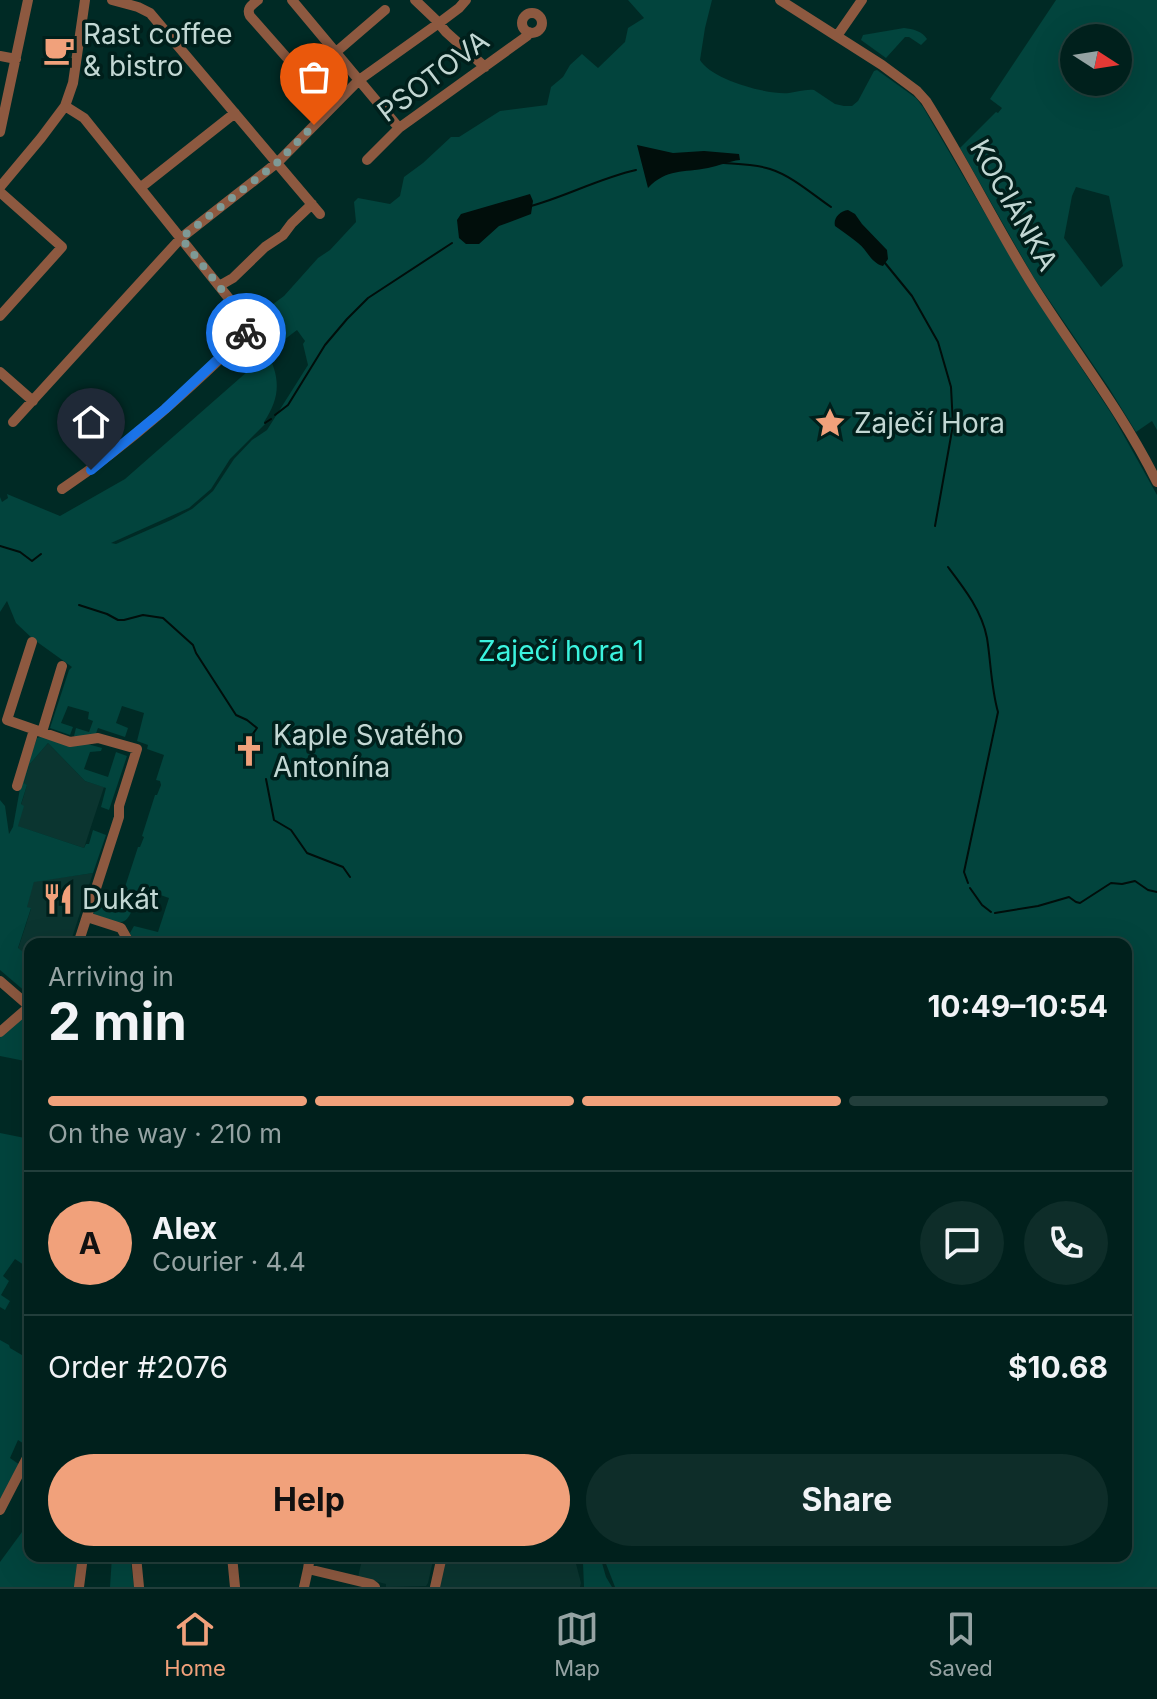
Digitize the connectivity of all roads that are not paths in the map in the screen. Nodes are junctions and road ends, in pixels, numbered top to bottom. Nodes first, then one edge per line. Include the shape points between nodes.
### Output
1 (28, 0) edge
2 (85, 0) edge
3 (112, 0) edge
4 (258, 0) edge
5 (292, 0) edge
6 (415, 0) edge
7 (466, 0) edge
8 (780, 0) edge
9 (862, 0) edge
10 (385, 10) dead end
11 (439, 23) junction
12 (529, 32) dead end
13 (837, 36) junction
14 (336, 52) junction
15 (0, 56) edge
16 (16, 59) junction
17 (485, 67) junction
18 (359, 80) junction
19 (65, 106) junction
20 (235, 113) junction
21 (399, 128) junction
22 (0, 132) edge
23 (367, 160) dead end
24 (278, 162) junction
25 (140, 188) junction
26 (0, 190) edge
27 (312, 204) junction
28 (320, 214) dead end
29 (181, 238) junction
30 (219, 286) junction
31 (0, 316) edge
32 (0, 372) edge
33 (33, 401) junction
34 (13, 422) dead end
35 (1157, 482) edge
36 (62, 489) dead end
37 (32, 642) dead end
38 (62, 666) dead end
39 (38, 731) junction
40 (17, 786) dead end
41 (87, 917) junction
42 (80, 938) edge
43 (127, 938) edge
44 (0, 981) edge
45 (24, 1001) edge
46 (24, 1011) edge
47 (0, 1032) edge
48 (24, 1464) edge
49 (0, 1510) edge
50 (82, 1562) edge
51 (137, 1562) edge
52 (233, 1562) edge
53 (309, 1562) edge
54 (441, 1562) edge
55 (308, 1569) junction
56 (79, 1587) edge
57 (139, 1587) edge
58 (235, 1587) edge
59 (304, 1587) edge
60 (375, 1587) edge
61 (435, 1587) edge

1 - 16 street
2 - 19 street
3 - 20 street via 150,13
4 - 14 street via 249,8 250,16 303,76
5 - 14 street
6 - 11 street
7 - 11 street
8 - 13 street, KOCIÁNKA
9 - 13 street
10 - 14 street
11 - 17 street
11 - 18 street
12 - 17 street, PSOTOVA
13 - 35 street, KOCIÁNKA via 926,101
14 - 18 street
15 - 16 street
16 - 22 street
17 - 21 street, PSOTOVA
18 - 21 street
18 - 24 street
19 - 25 street via 84,118
19 - 26 street
20 - 24 street
20 - 25 street
21 - 23 street, PSOTOVA
24 - 27 street
24 - 29 street
25 - 29 street
26 - 31 street via 62,247
27 - 28 street
27 - 30 street via 283,235
29 - 30 street
29 - 33 street
30 - 36 street via 254,330 165,409
32 - 33 street
33 - 34 street
37 - 39 street via 7,720
38 - 39 street
39 - 40 street
39 - 41 street via 70,742 102,738 137,749
41 - 42 street
41 - 43 street via 121,928
44 - 45 street
46 - 47 street
48 - 49 street
50 - 56 street
51 - 57 street
52 - 58 street
53 - 55 street
54 - 61 street
55 - 59 street
55 - 60 street

